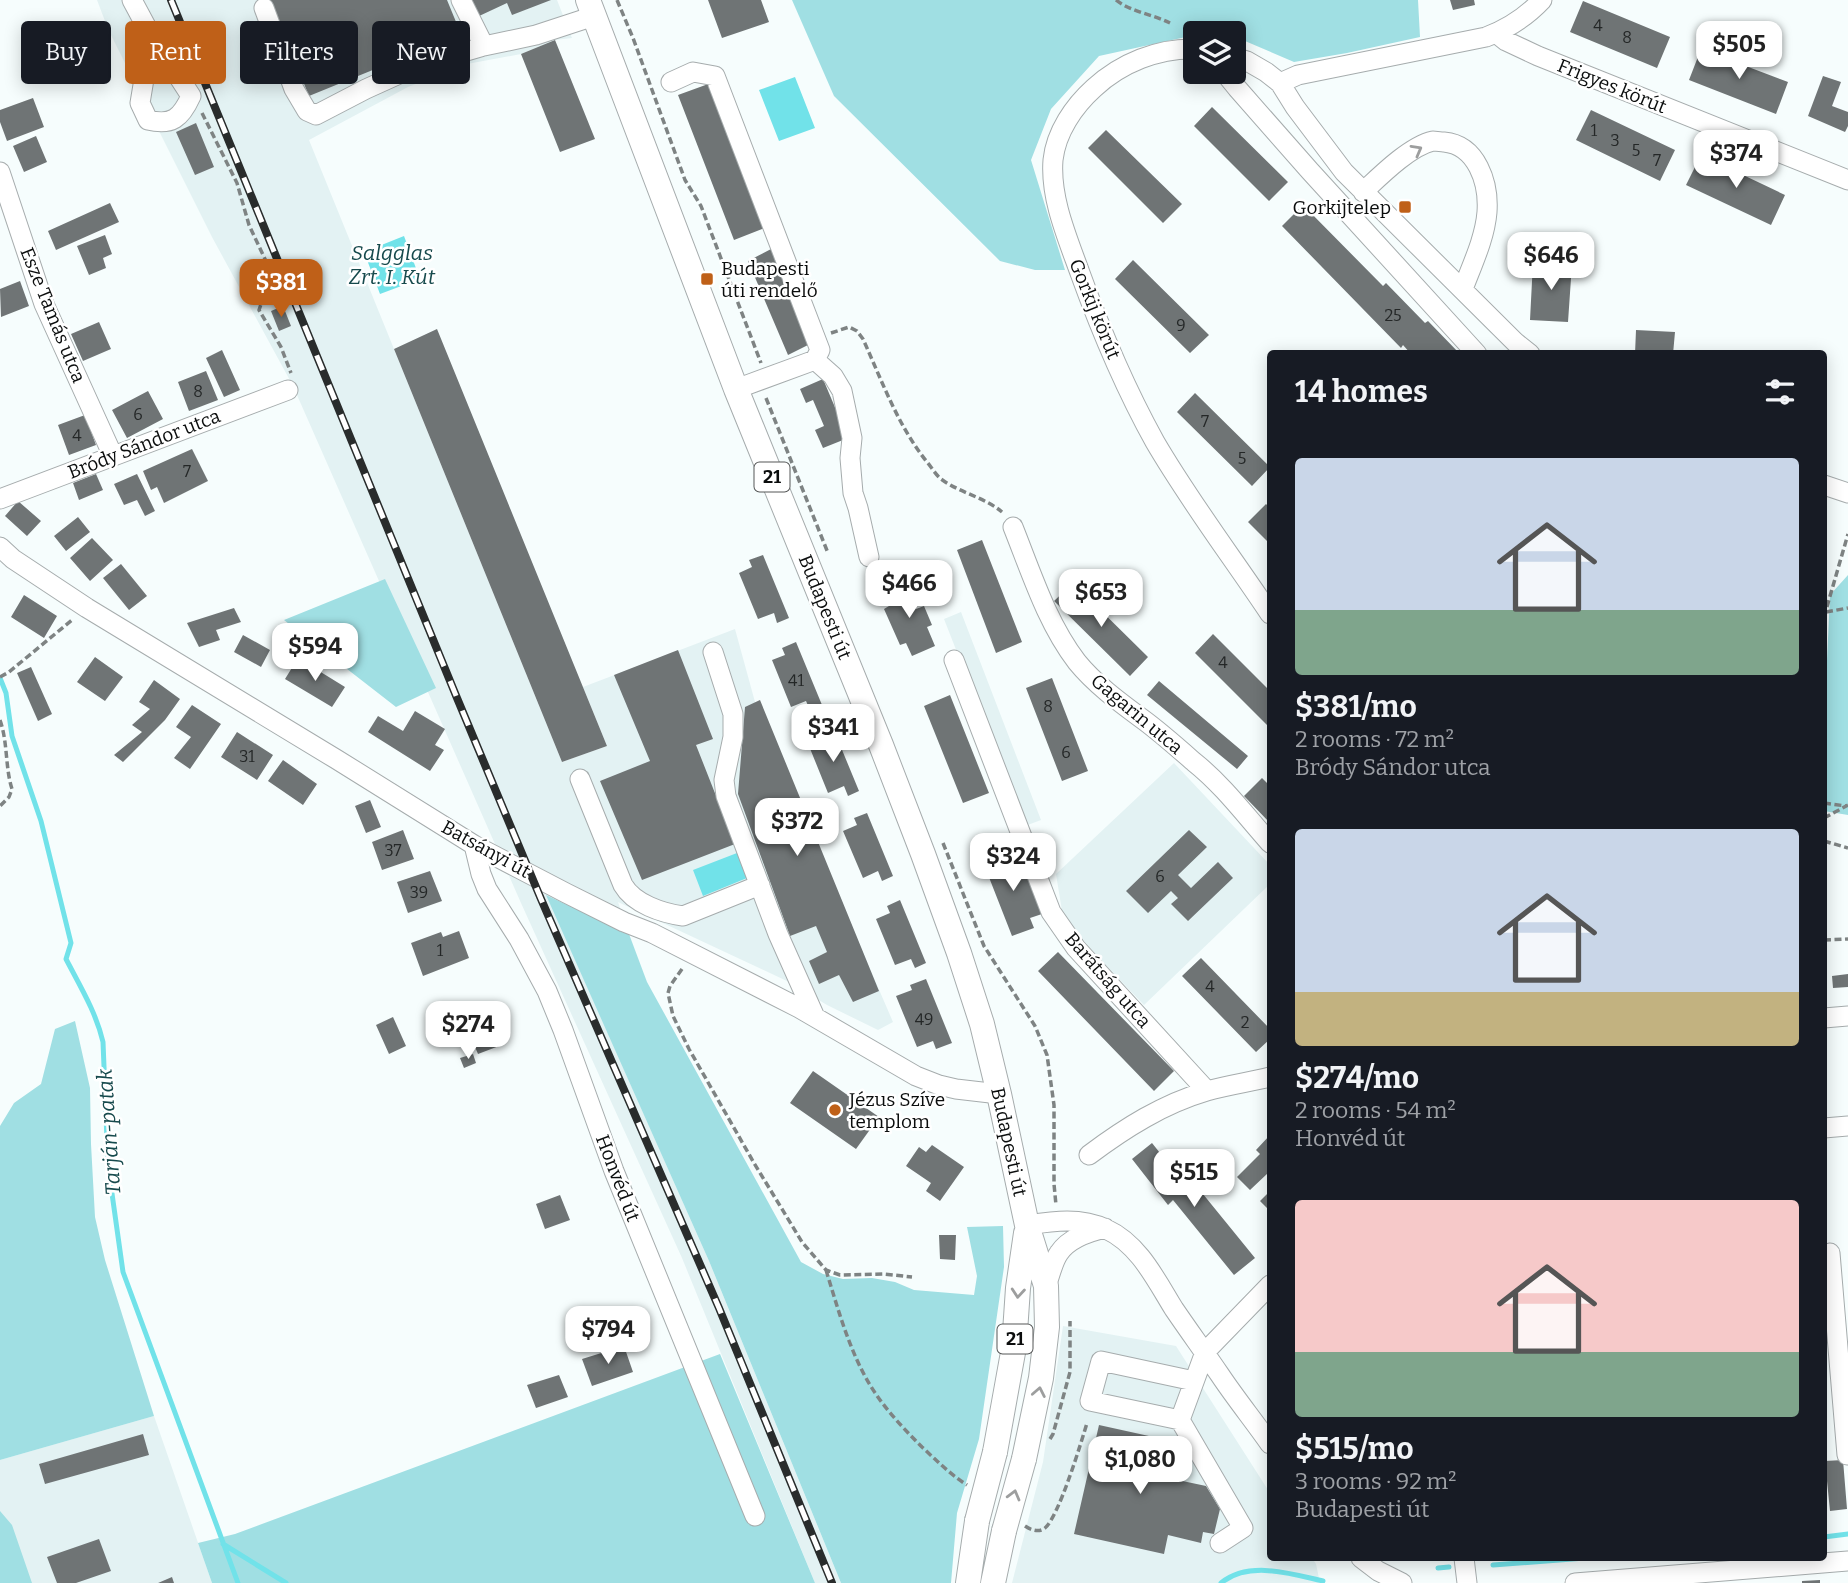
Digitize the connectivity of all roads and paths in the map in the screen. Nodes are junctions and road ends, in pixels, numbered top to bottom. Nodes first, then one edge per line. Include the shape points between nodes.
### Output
1 (132, 0) edge
2 (461, 0) edge
3 (617, 0) edge
4 (1116, 0) edge
5 (1542, 0) edge
6 (264, 8) dead end
7 (591, 8) edge
8 (143, 21) edge
9 (1170, 23) dead end
10 (1496, 33) junction
11 (484, 46) junction
12 (1183, 49) edge
13 (1246, 61) edge
14 (671, 82) dead end
15 (1280, 83) junction
16 (143, 84) edge
17 (183, 84) edge
18 (1234, 84) edge
19 (191, 96) junction
20 (0, 172) edge
21 (1848, 180) edge
22 (1363, 192) junction
23 (1463, 289) junction
24 (816, 338) junction
25 (1473, 350) edge
26 (1525, 350) edge
27 (757, 352) dead end
28 (815, 360) junction
29 (737, 389) junction
30 (288, 390) joint
31 (113, 456) junction
32 (1827, 486) edge
33 (1848, 493) edge
34 (0, 499) edge
35 (1013, 527) joint
36 (1848, 534) edge
37 (0, 547) edge
38 (869, 557) dead end
39 (1827, 605) edge
40 (87, 608) junction
41 (1848, 608) edge
42 (1267, 610) edge
43 (1827, 614) edge
44 (713, 652) dead end
45 (954, 660) dead end
46 (0, 677) edge
47 (0, 720) edge
48 (580, 779) dead end
49 (1827, 803) edge
50 (1847, 805) edge
51 (0, 806) edge
52 (1827, 816) edge
53 (1267, 841) edge
54 (1827, 842) edge
55 (474, 845) junction
56 (1848, 848) edge
57 (760, 885) junction
58 (1848, 939) edge
59 (1827, 940) edge
60 (694, 954) junction
61 (1848, 1016) edge
62 (815, 1017) junction
63 (1827, 1018) edge
64 (1267, 1078) edge
65 (1207, 1091) junction
66 (999, 1094) junction
67 (1848, 1126) edge
68 (1827, 1128) edge
69 (1089, 1155) dead end
70 (1027, 1226) junction
71 (1105, 1228) junction
72 (1834, 1253) edge
73 (826, 1270) junction
74 (912, 1277) dead end
75 (1046, 1286) junction
76 (1267, 1288) edge
77 (1205, 1352) junction
78 (1194, 1381) junction
79 (1180, 1420) junction
80 (1087, 1423) dead end
81 (1267, 1440) edge
82 (1847, 1455) edge
83 (975, 1490) dead end
84 (755, 1516) dead end
85 (1012, 1527) junction
86 (1220, 1543) dead end
87 (1464, 1561) edge
88 (1848, 1561) edge
89 (1368, 1563) edge
90 (968, 1583) edge
91 (993, 1583) edge
92 (1362, 1583) edge
93 (1402, 1583) edge
94 (1468, 1583) edge
95 (1574, 1583) edge

1 - 8 street
2 - 11 street
3 - 27 path
4 - 9 path
5 - 10 street
6 - 11 street via 294,89 307,111 316,115 419,65
7 - 11 street via 536,35
7 - 29 main road, Budapesti út / 21
10 - 15 street via 1298,75
10 - 21 street, Frigyes körút via 1538,56
12 - 42 street, Gorkij körút via 1135,60 1083,98 1059,135 1054,184 1065,233 1087,292 1138,409 1198,509
13 - 15 street
14 - 24 street via 693,72 715,76
15 - 22 street
16 - 19 street via 140,103 148,120 162,124 184,111
17 - 19 street
18 - 25 street
19 - 30 path via 237,183 249,225 273,276 260,310 294,382
20 - 31 street, Esze Tamás utca via 44,304
22 - 23 street
22 -> 23 street via 1414,150 1433,141 1451,142 1467,150 1485,178 1487,211
23 - 26 street
24 - 28 street via 820,350
24 - 35 path via 849,327 857,331 917,450 940,478 985,500
28 - 29 street
28 - 38 street via 842,391 852,438 853,493
29 - 66 main road, Budapesti út / 21 via 923,854 982,1024
30 - 31 street, Bródy Sándor utca
31 - 34 street, Bródy Sándor utca
32 - 33 street
35 - 53 street, Gagarin utca via 1045,605 1076,661 1115,700 1198,764
36 - 39 path
37 - 40 street, Batsányi út
40 - 46 path
40 - 55 street, Batsányi út
41 - 43 path
44 - 57 street via 733,714 726,796
45 - 65 street, Barátság utca via 1051,912 1076,948
47 - 51 path via 12,789
48 - 57 street via 632,897 683,916
49 - 50 path
50 - 52 path
54 - 56 path
55 - 60 street, Batsányi út
55 - 84 street, Honvéd út via 487,890 519,939 555,1010 614,1171
57 - 62 street
58 - 59 path
60 - 62 street, Batsányi út
60 - 73 path via 670,986 673,1016 754,1163 802,1242
61 - 63 street
62 - 66 street, Batsányi út via 916,1076 956,1089
64 - 65 street
65 - 69 street via 1151,1114
66 - 70 main road, Budapesti út / 21
67 - 68 street
70 - 71 street via 1071,1220
70 - 75 main road, Budapesti út / 21
70 -> 90 main road, 21, bridge via 1014,1347
71 - 75 street, Budapesti út via 1086,1232 1059,1253
71 - 77 street via 1126,1241 1154,1274
72 - 82 street
73 - 74 path via 840,1275
73 - 83 path via 871,1386 918,1443 951,1475
85 -> 75 main road, Budapesti út / 21, bridge via 1041,1378
76 - 77 street
77 - 78 street
77 - 81 street
78 - 79 street
78 - 79 street via 1101,1361 1090,1401
79 - 86 street via 1243,1528
80 - 85 path via 1047,1525 1038,1531
85 - 91 main road, 21
87 - 94 street
88 - 95 street
89 - 92 street
89 - 93 street

